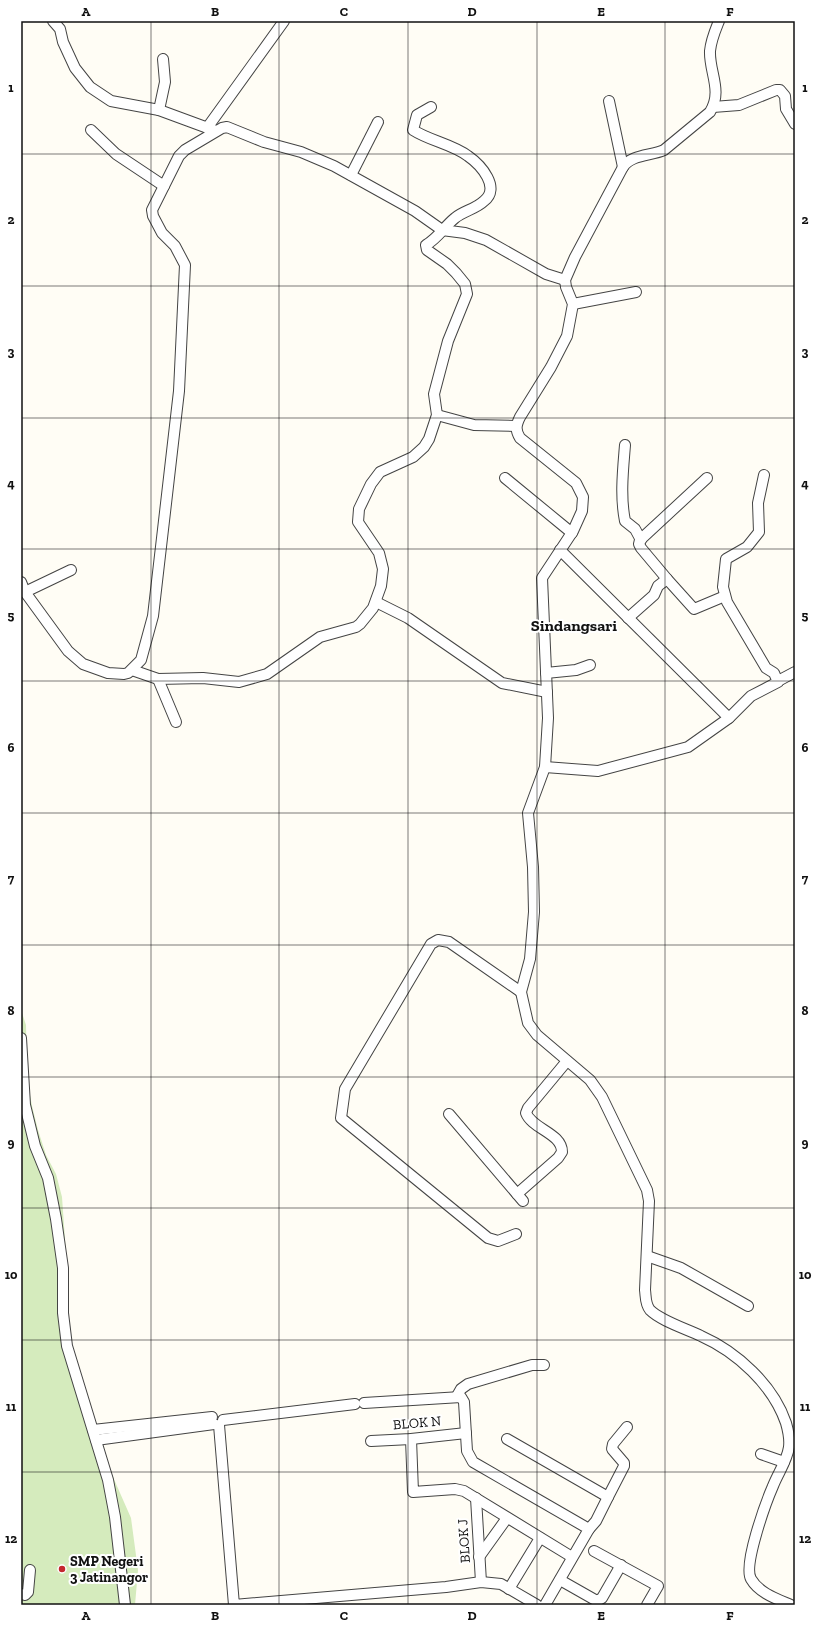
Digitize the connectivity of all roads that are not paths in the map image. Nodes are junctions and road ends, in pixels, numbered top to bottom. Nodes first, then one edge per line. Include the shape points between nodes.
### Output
1 (54, 21) edge
2 (284, 21) edge
3 (719, 21) edge
4 (163, 59) dead end
5 (609, 101) dead end
6 (431, 107) dead end
7 (713, 107) junction
8 (159, 110) junction
9 (378, 122) dead end
10 (795, 124) edge
11 (91, 130) dead end
12 (211, 130) junction
13 (623, 167) junction
14 (351, 175) junction
15 (164, 186) junction
16 (442, 230) junction
17 (565, 280) junction
18 (636, 292) dead end
19 (573, 304) junction
20 (437, 415) junction
21 (516, 426) junction
22 (625, 445) dead end
23 (764, 475) dead end
24 (505, 478) dead end
25 (707, 478) dead end
26 (572, 533) junction
27 (640, 540) junction
28 (560, 550) junction
29 (71, 570) dead end
30 (667, 579) junction
31 (23, 587) edge
32 (725, 596) junction
33 (376, 602) junction
34 (628, 618) junction
35 (590, 665) dead end
36 (132, 670) junction
37 (795, 672) edge
38 (546, 673) junction
39 (158, 679) junction
40 (778, 681) junction
41 (547, 692) junction
42 (729, 718) junction
43 (176, 722) dead end
44 (545, 766) junction
45 (520, 992) junction
46 (21, 1038) edge
47 (567, 1061) junction
48 (449, 1114) dead end
49 (516, 1234) dead end
50 (647, 1256) junction
51 (748, 1306) dead end
52 (544, 1365) dead end
53 (457, 1396) junction
54 (217, 1421) junction
55 (628, 1427) dead end
56 (466, 1433) junction
57 (94, 1435) junction
58 (411, 1439) junction
59 (507, 1439) dead end
60 (371, 1441) dead end
61 (761, 1454) dead end
62 (784, 1462) junction
63 (608, 1497) junction
64 (476, 1498) junction
65 (507, 1518) junction
66 (589, 1529) junction
67 (540, 1538) junction
68 (594, 1551) dead end
69 (479, 1557) junction
70 (572, 1557) junction
71 (621, 1566) junction
72 (30, 1570) dead end
73 (560, 1580) junction
74 (481, 1582) junction
75 (509, 1589) junction
76 (21, 1594) edge
77 (125, 1605) edge
78 (537, 1605) edge
79 (545, 1605) edge
80 (647, 1605) edge
81 (790, 1605) edge

1 - 8 street via 60,29 75,68 90,87 111,101
2 - 12 street
3 - 7 street via 710,52 716,88
4 - 8 street via 164,82
5 - 13 street
6 - 16 street via 417,115 413,130 468,156 488,177 491,184 485,201 456,217
7 - 10 street via 739,105 780,90 785,96 786,109
7 - 13 street via 664,150 632,159
8 - 12 street
9 - 14 street
11 - 15 street via 116,154
12 - 14 street via 231,128 264,142 301,152
12 - 15 street via 179,156
13 - 17 street
14 - 16 street via 415,211
15 - 36 street via 152,210 153,216 162,233 179,251 185,265 179,391 153,616 141,660
16 - 17 street via 465,233 486,240 546,274
16 - 20 street via 438,238 426,246 427,250 456,273 465,284 467,294 448,341 434,394
17 - 19 street
18 - 19 street
19 - 21 street via 567,336
20 - 21 street via 474,425
20 - 33 street via 430,439 424,447 413,458 380,472 359,509 358,522 379,553 383,569
21 - 26 street via 520,438 580,488 583,497 582,511
22 - 27 street via 622,491 624,516
23 - 32 street via 758,503 759,532 747,547 726,559 723,587
24 - 26 street
25 - 27 street
26 - 28 street
27 - 30 street via 641,548
28 - 34 street
28 - 38 street via 542,578
29 - 31 street
30 - 32 street via 694,609
30 - 34 street via 658,586 654,595
31 - 36 street via 68,652 83,664 117,674
32 - 40 street via 766,668 772,671
33 - 39 street via 356,627 320,637 267,674 239,682 203,678
33 - 41 street via 408,618 502,683
34 - 42 street
35 - 38 street via 576,670
36 - 39 street
37 - 40 street
38 - 41 street
39 - 43 street
40 - 42 street via 777,684 751,696
41 - 44 street
42 - 44 street via 688,747 598,770
44 - 45 street via 528,813 534,867 534,912 530,959
45 - 47 street via 528,1023
45 - 49 street via 449,942 438,940 431,944 345,1089 342,1118 488,1238 498,1241
46 - 57 street via 25,1105 35,1146 48,1178 56,1219 63,1268 67,1346
47 - 48 street via 526,1113 529,1119 558,1141 562,1152 520,1197
47 - 50 street via 590,1080 602,1097 647,1190 650,1201
50 - 51 street via 681,1268
50 - 62 street via 646,1302 650,1309 657,1315 703,1336 738,1359 762,1381 786,1422 789,1433 789,1445
52 - 53 street via 532,1365 468,1384
53 - 54 street via 360,1403
53 - 56 street via 464,1402
54 - 57 street
54 - 74 street via 234,1605
55 - 63 street via 613,1444 612,1449 624,1466
56 - 58 street, BLOK N
56 - 66 street via 467,1451 477,1465
57 - 77 street via 114,1510
58 - 60 street, BLOK N
58 - 64 street via 413,1492 455,1489
59 - 63 street
61 - 62 street
62 - 81 street via 760,1520 748,1567 749,1576 757,1587
63 - 66 street via 596,1522
64 - 65 street
64 - 69 street, BLOK J
65 - 67 street
65 - 69 street
66 - 70 street
67 - 70 street
67 - 75 street
68 - 71 street
69 - 74 street, BLOK J
70 - 73 street
71 - 73 street via 602,1598 597,1601
71 - 80 street via 658,1586
72 - 76 street via 28,1592 25,1595
73 - 79 street
74 - 75 street via 498,1583
75 - 78 street

